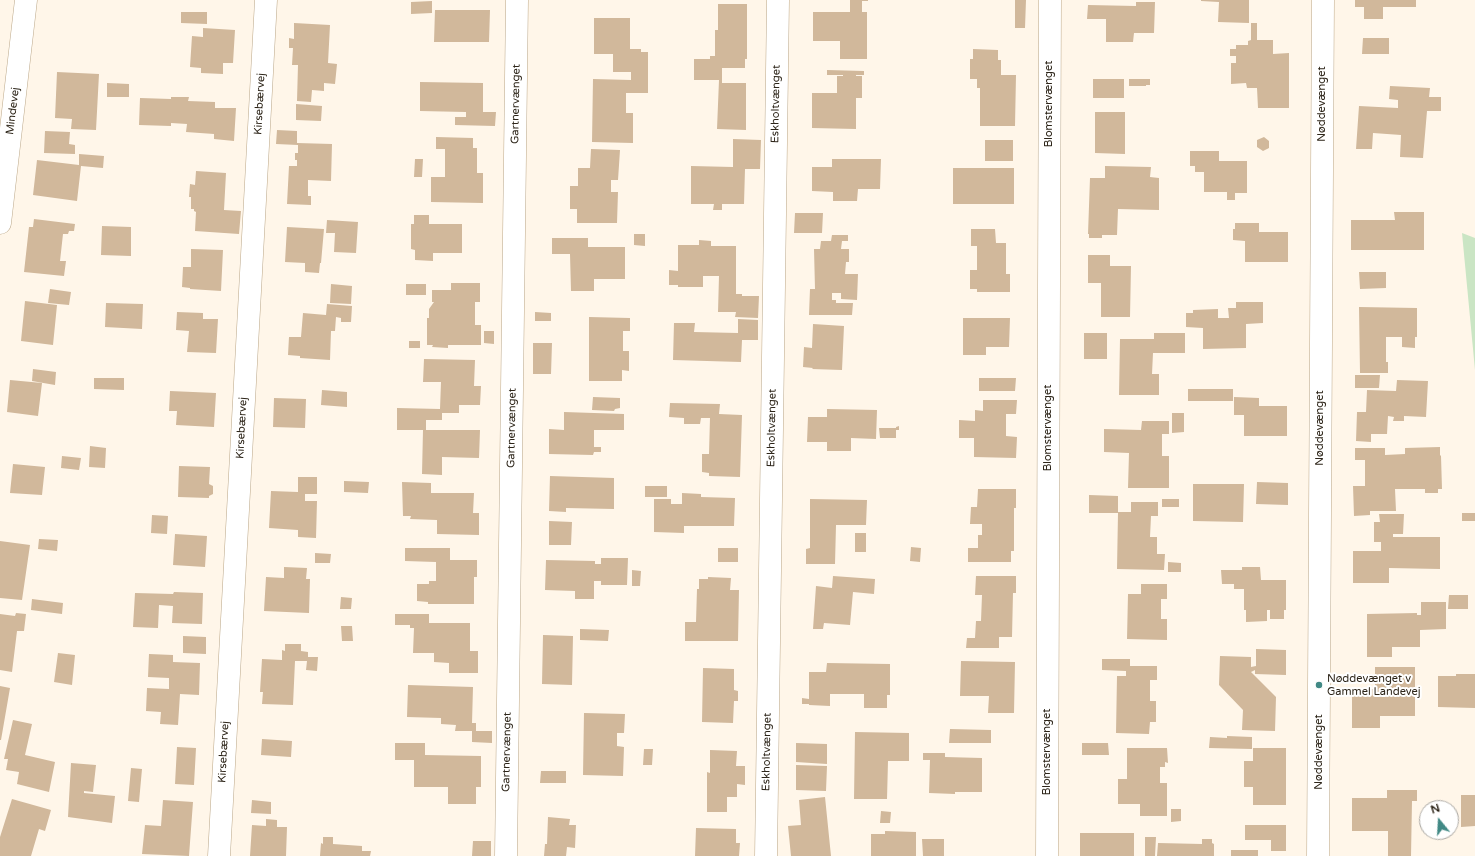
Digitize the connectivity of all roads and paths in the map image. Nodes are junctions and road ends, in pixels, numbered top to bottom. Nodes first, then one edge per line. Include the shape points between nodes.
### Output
1 (26, 0) edge
2 (266, 0) edge
3 (517, 0) edge
4 (778, 0) edge
5 (1050, 0) edge
6 (1322, 0) edge
7 (2, 194) edge
8 (0, 223) edge
9 (218, 856) edge
10 (506, 856) edge
11 (766, 856) edge
12 (1047, 856) edge
13 (1318, 856) edge

1 - 7 street, Mindevej
2 - 9 street, Kirsebærvej
3 - 10 street, Gartnervænget
4 - 11 street, Eskholtvænget
5 - 12 street, Blomstervænget
6 - 13 street, Nøddevænget
7 - 8 street, Mindevej

